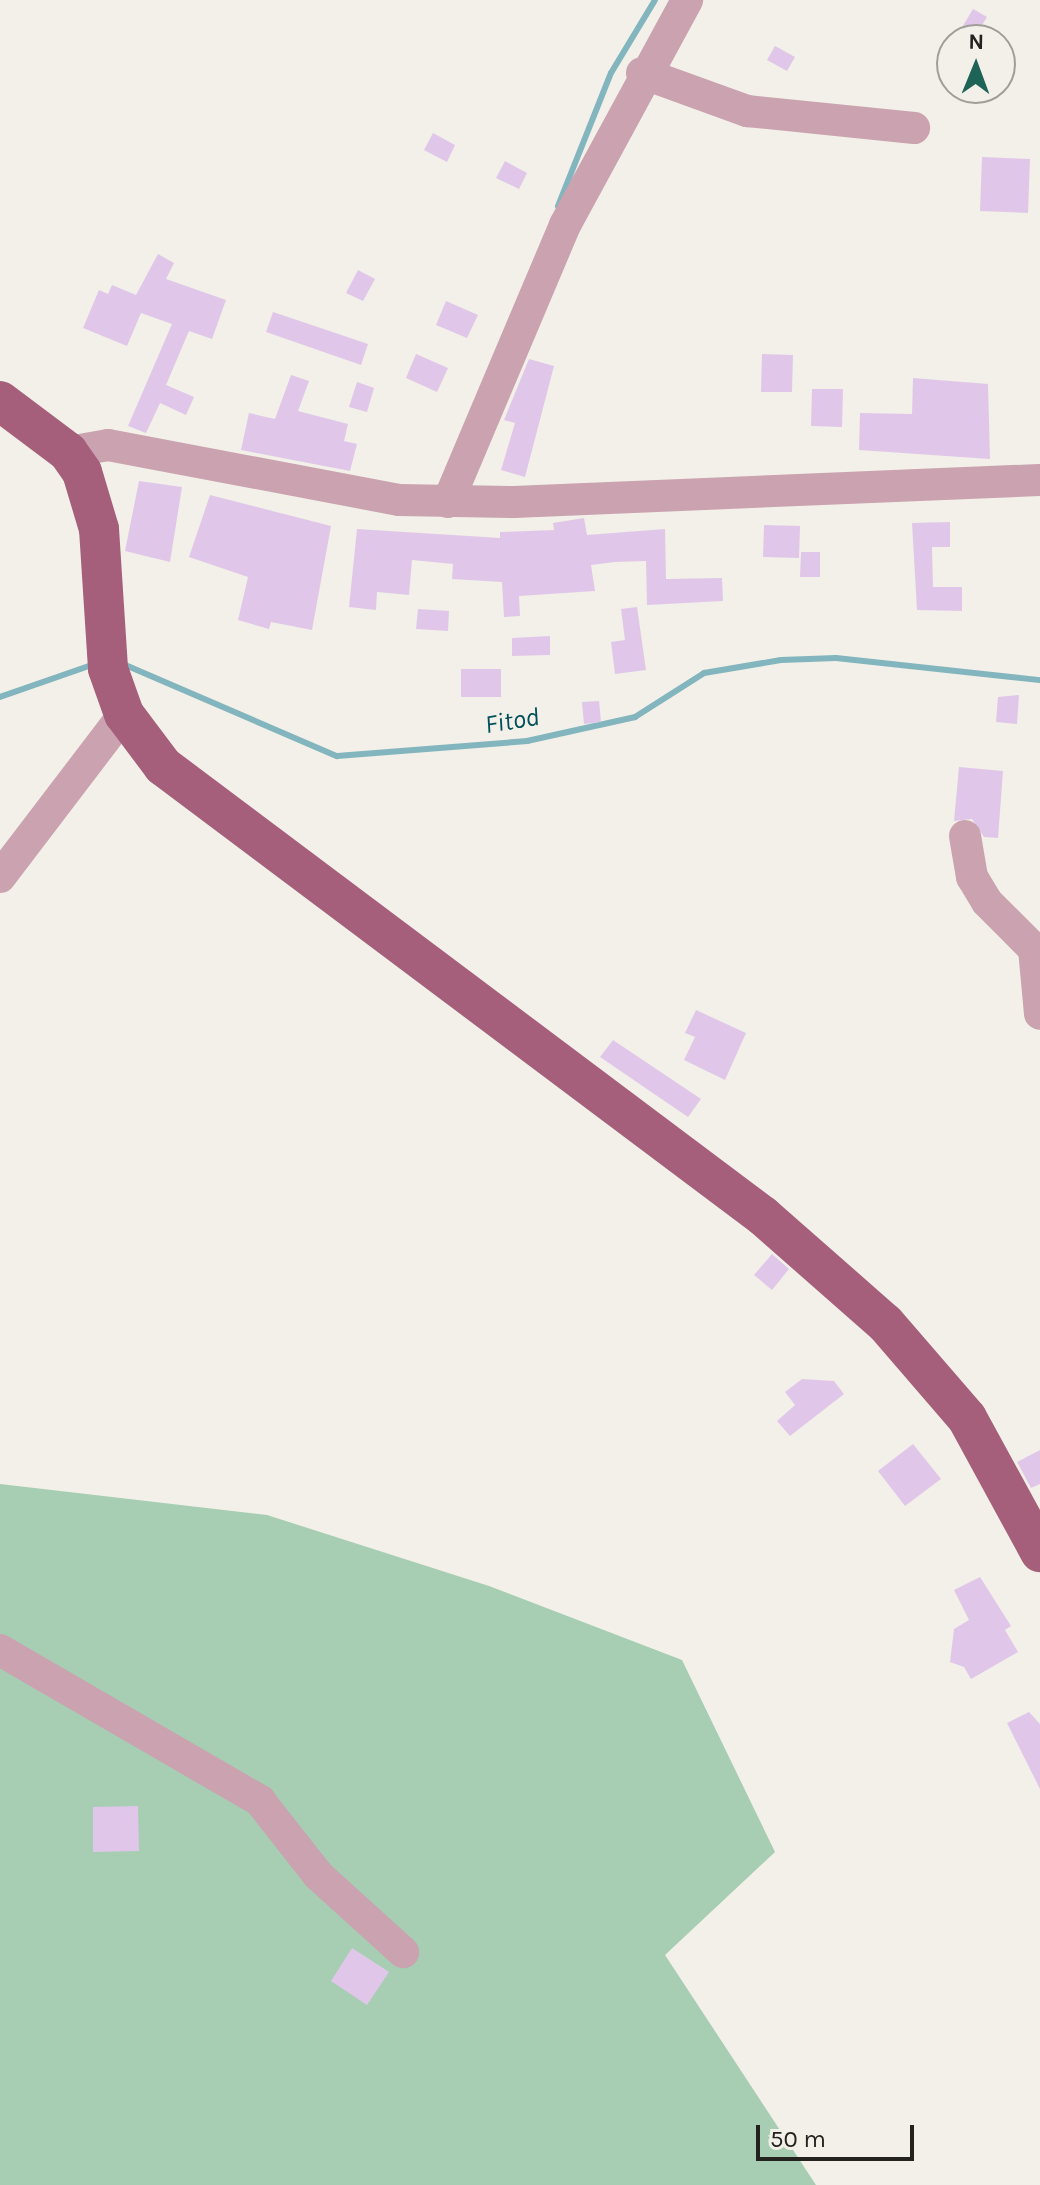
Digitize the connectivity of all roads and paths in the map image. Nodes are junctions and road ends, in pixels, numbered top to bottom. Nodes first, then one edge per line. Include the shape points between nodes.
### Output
1 (687, 0) edge
2 (642, 73) junction
3 (914, 128) dead end
4 (0, 401) edge
5 (68, 452) junction
6 (1040, 480) edge
7 (448, 502) junction
8 (124, 714) junction
9 (965, 836) dead end
10 (0, 877) edge
11 (1040, 1014) edge
12 (1040, 1552) edge
13 (0, 1650) edge
14 (403, 1952) dead end

1 - 2 street
2 - 3 street via 747,111
2 - 7 street via 565,225
4 - 5 main road
5 - 7 street via 108,445 348,493
5 - 8 main road via 88,486 99,529 107,663
6 - 7 street
8 - 10 street
8 - 12 main road via 163,766 202,798 763,1216 885,1323 967,1418
9 - 11 street via 972,877 987,902 1034,949
13 - 14 street via 260,1801 318,1875

